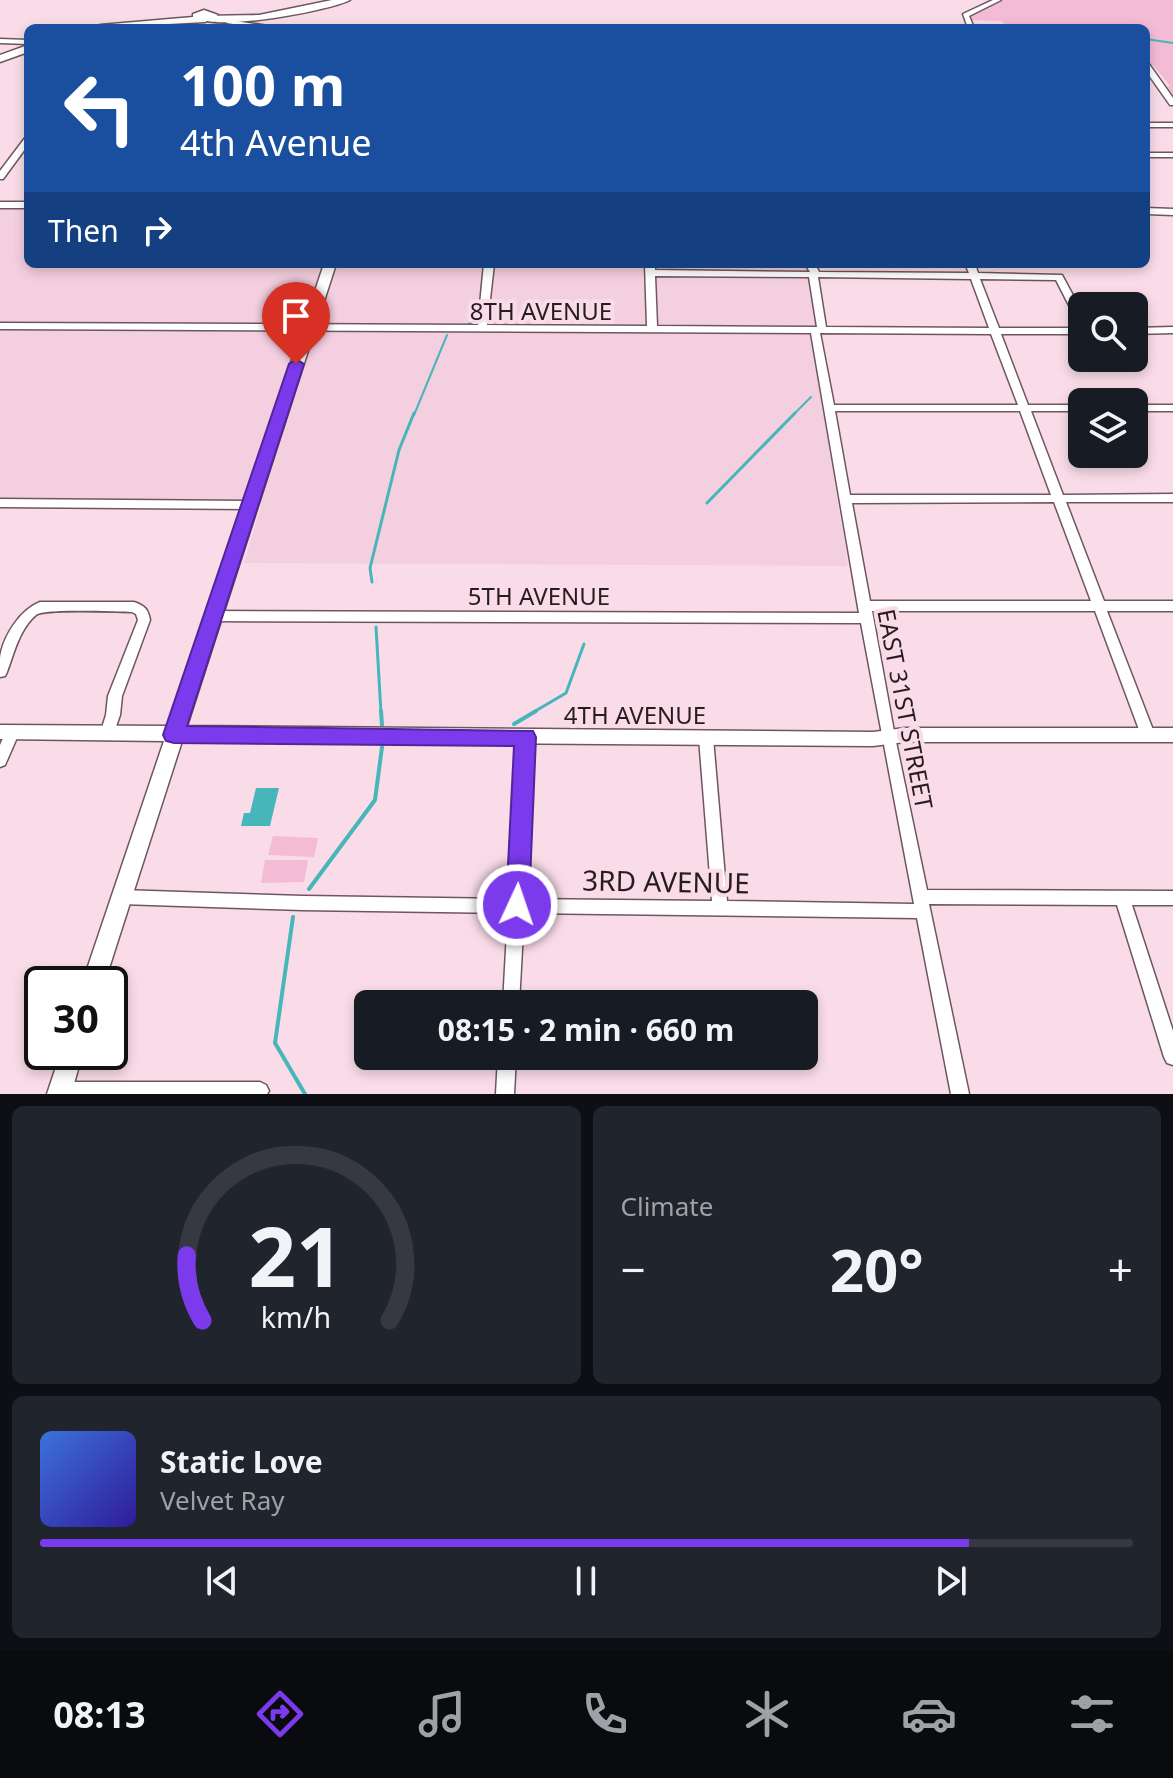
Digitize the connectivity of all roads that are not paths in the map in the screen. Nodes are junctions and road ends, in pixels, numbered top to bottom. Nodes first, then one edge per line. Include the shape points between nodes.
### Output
1 (216, 0) edge
2 (346, 0) edge
3 (998, 0) edge
4 (205, 13) edge
5 (229, 22) junction
6 (138, 24) edge
7 (242, 24) edge
8 (969, 24) edge
9 (0, 41) edge
10 (24, 44) edge
11 (24, 47) edge
12 (0, 59) edge
13 (1150, 77) edge
14 (1173, 103) edge
15 (1150, 125) edge
16 (1173, 125) edge
17 (24, 146) edge
18 (1150, 155) edge
19 (1173, 155) edge
20 (0, 177) edge
21 (0, 205) edge
22 (24, 205) edge
23 (1150, 211) edge
24 (1173, 212) edge
25 (329, 268) edge
26 (489, 268) edge
27 (650, 269) edge
28 (812, 270) edge
29 (972, 270) edge
30 (1068, 294) edge
31 (0, 326) edge
32 (308, 329) junction
33 (482, 329) junction
34 (652, 330) junction
35 (818, 330) junction
36 (996, 330) junction
37 (1173, 330) edge
38 (1068, 331) edge
39 (1148, 331) edge
40 (829, 408) junction
41 (1025, 408) junction
42 (1068, 408) edge
43 (1148, 408) edge
44 (1173, 408) edge
45 (1058, 497) junction
46 (1173, 498) edge
47 (844, 499) junction
48 (0, 503) edge
49 (250, 505) junction
50 (1098, 606) junction
51 (1173, 606) edge
52 (865, 612) junction
53 (212, 616) junction
54 (0, 672) edge
55 (6, 732) edge
56 (107, 734) junction
57 (174, 735) junction
58 (1148, 735) junction
59 (1173, 735) edge
60 (525, 737) junction
61 (888, 737) junction
62 (706, 738) junction
63 (0, 761) edge
64 (121, 897) junction
65 (1122, 897) junction
66 (1173, 898) edge
67 (922, 904) junction
68 (517, 905) junction
69 (720, 907) junction
70 (99, 966) edge
71 (512, 990) edge
72 (1173, 1057) edge
73 (66, 1070) edge
74 (506, 1070) edge
75 (260, 1091) dead end
76 (59, 1092) edge
77 (505, 1094) edge
78 (960, 1094) edge

1 - 4 main road
2 - 5 street
3 - 8 street via 965,15
4 - 5 street
4 - 6 main road
5 - 7 street
9 - 10 street
11 - 12 main road
13 - 14 street
15 - 16 street
17 - 20 street
18 - 19 street
21 - 22 street
23 - 24 street
25 - 32 street
26 - 33 street
27 - 28 street
27 - 34 street
28 - 29 street
28 - 35 street, EAST 31ST STREET
29 - 30 street via 1059,277
29 - 36 street
31 - 32 street, 8TH AVENUE
32 - 33 street, 8TH AVENUE
32 - 49 street
33 - 34 street, 8TH AVENUE
34 - 35 street, 8TH AVENUE
35 - 36 street, 8TH AVENUE
35 - 40 street, EAST 31ST STREET
36 - 38 street, 8TH AVENUE
36 - 41 street
37 - 39 street
40 - 41 street
40 - 47 street, EAST 31ST STREET
41 - 42 street
41 - 45 street
43 - 44 street
45 - 46 street
45 - 47 street
45 - 50 street
47 - 52 street, EAST 31ST STREET
48 - 49 street
49 - 53 street
50 - 51 street, 5TH AVENUE
50 - 52 street, 5TH AVENUE
50 - 58 street
52 - 53 street, 5TH AVENUE
52 - 61 street, EAST 31ST STREET
53 - 57 street
54 - 56 street via 32,610 142,611 144,620 115,696
55 - 56 street, 4TH AVENUE
55 - 63 street
56 - 57 street, 4TH AVENUE
57 - 60 street, 4TH AVENUE
57 - 64 street
58 - 59 street, 4TH AVENUE
58 - 61 street, 4TH AVENUE
60 - 62 street, 4TH AVENUE
60 - 68 street
61 - 62 street, 4TH AVENUE
61 - 67 street, EAST 31ST STREET
62 - 69 street
64 - 68 street, 3RD AVENUE
64 - 70 street
65 - 66 street, 3RD AVENUE
65 - 67 street, 3RD AVENUE
65 - 72 street
67 - 69 street, 3RD AVENUE
67 - 78 street, EAST 31ST STREET
68 - 69 street, 3RD AVENUE
68 - 71 street
73 - 76 street
74 - 77 street
75 - 76 street

